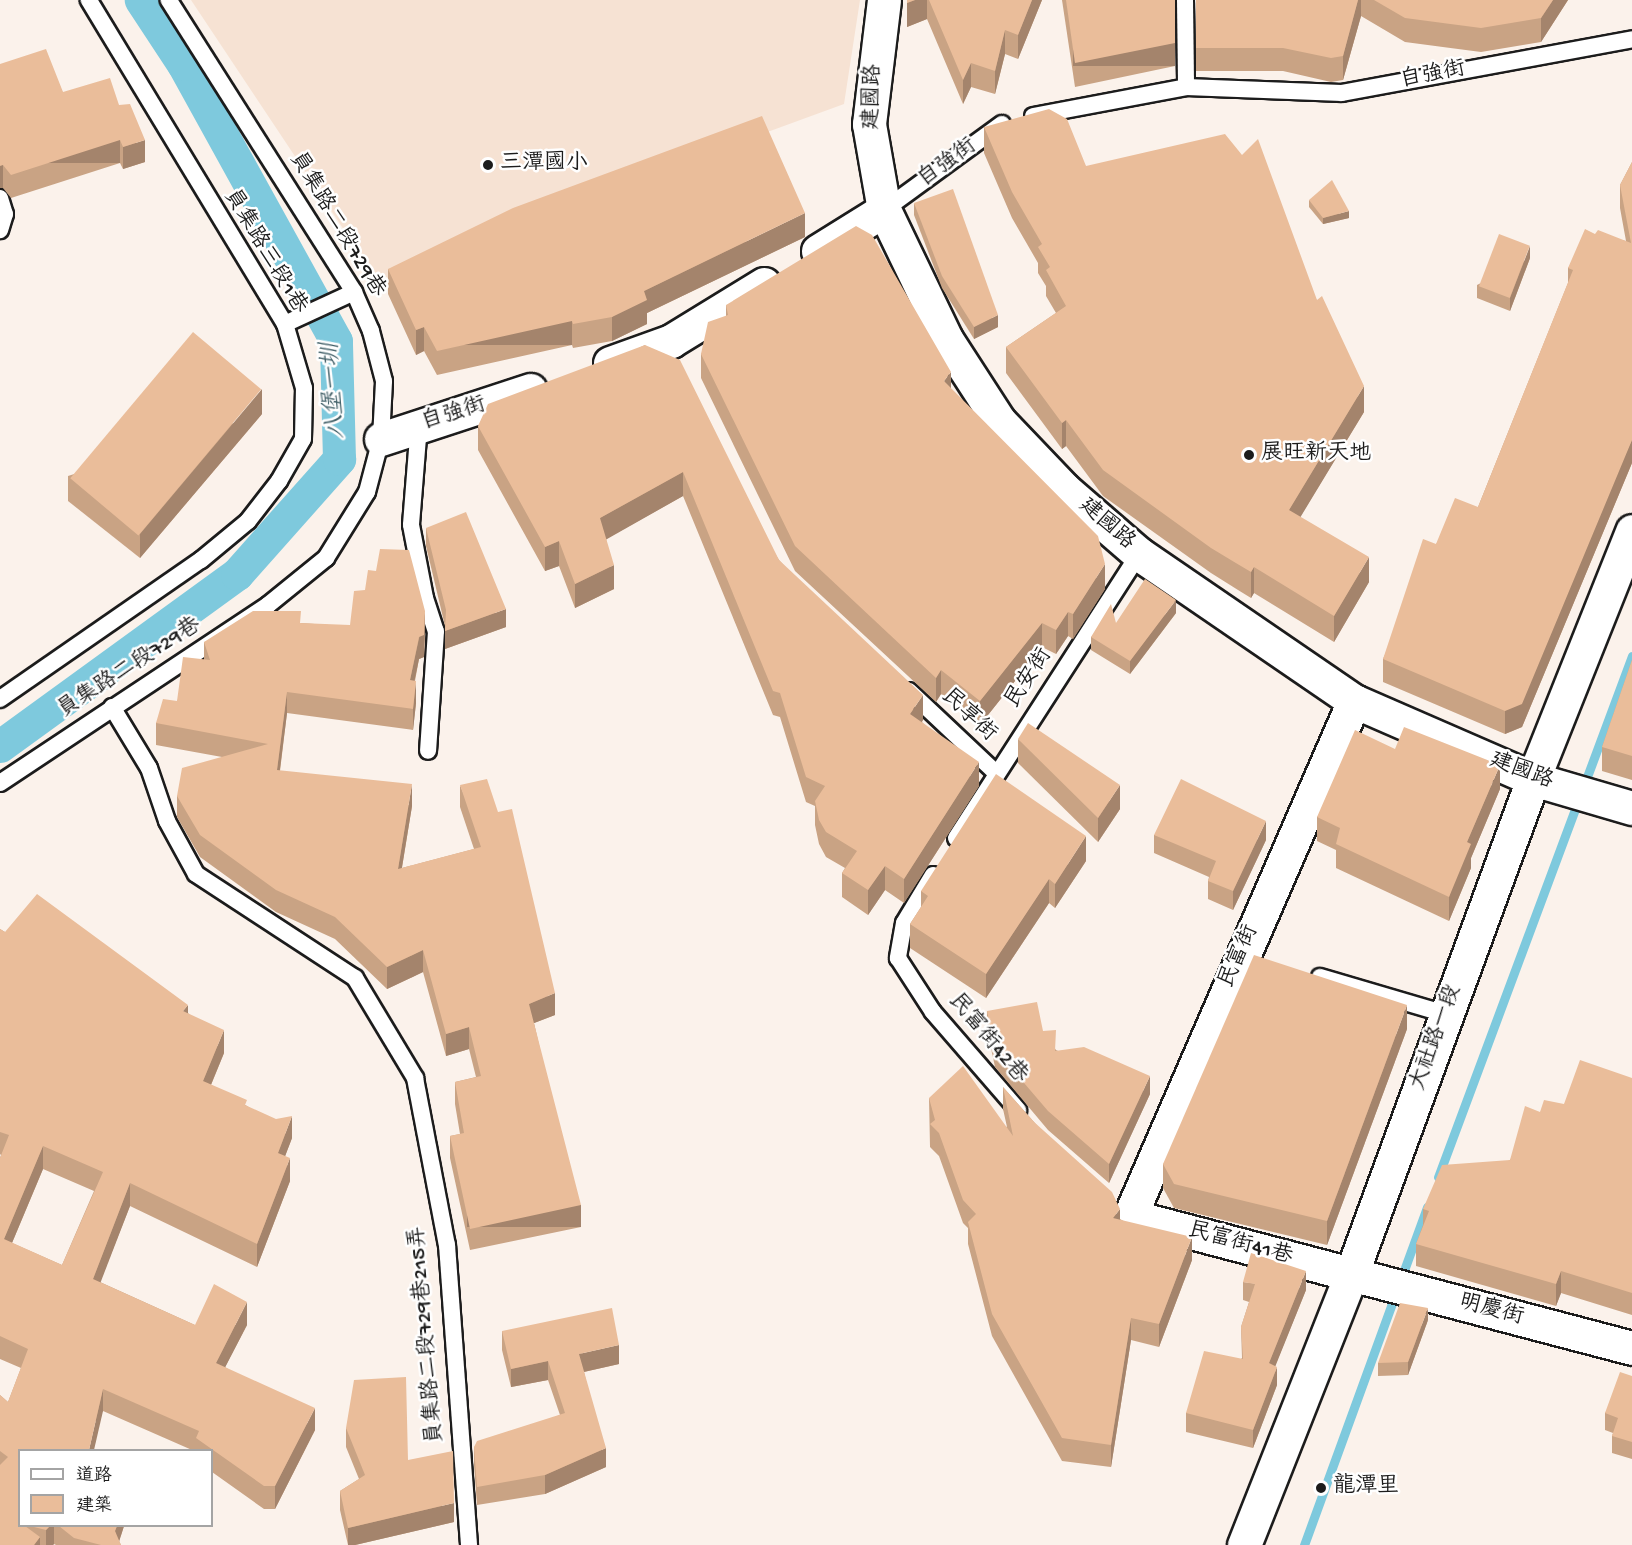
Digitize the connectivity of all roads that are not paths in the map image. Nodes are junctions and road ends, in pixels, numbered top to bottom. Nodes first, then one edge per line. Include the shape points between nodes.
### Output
1 (89, 0) edge
2 (169, 0) edge
3 (884, 0) edge
4 (1185, 0) edge
5 (1632, 39) edge
6 (1186, 87) junction
7 (0, 198) edge
8 (884, 210) junction
9 (0, 230) edge
10 (354, 292) junction
11 (285, 324) junction
12 (419, 424) junction
13 (381, 439) junction
14 (1632, 531) edge
15 (1139, 554) junction
16 (899, 683) edge
17 (0, 699) edge
18 (1354, 701) junction
19 (112, 707) junction
20 (428, 751) dead end
21 (996, 772) junction
22 (1533, 779) junction
23 (0, 783) edge
24 (1632, 808) edge
25 (904, 922) joint
26 (1298, 971) edge
27 (1446, 1014) junction
28 (1026, 1119) edge
29 (1121, 1207) joint
30 (1351, 1275) junction
31 (1632, 1348) edge
32 (469, 1545) edge
33 (1244, 1545) edge

1 - 11 lane, 員集路三段1巷 via 225,231
2 - 10 lane, 員集路二段729巷
3 - 8 street, 建國路 via 869,124
4 - 6 lane
5 - 6 lane, 自強街 via 1342,93
6 - 8 lane, 自強街 via 1005,122
7 - 9 lane via 5,214
8 - 12 street, 自強街 via 674,347
8 - 15 street, 建國路 via 946,339 999,421 1064,489
10 - 11 lane
10 - 13 lane, 員集路二段729巷 via 371,331 384,381
11 - 17 lane, 員集路三段1巷 via 304,388 303,439 279,481 248,521 201,560
12 - 13 street, 自強街
12 - 20 lane via 411,525 425,598 436,631
13 - 19 lane, 員集路二段729巷 via 367,492 326,558 268,605
14 - 22 street, 大社路一段
15 - 18 street, 建國路
15 - 21 lane, 民安街
16 - 21 lane, 民享街
18 - 22 street, 建國路
18 - 29 street, 民富街 via 1252,957
19 - 23 lane, 員集路二段729巷
19 - 32 lane, 員集路二段729巷215弄 via 149,768 167,821 195,874 356,978 415,1078 447,1245
21 - 25 lane, 民安街
22 - 24 street, 建國路
22 - 27 street, 大社路一段
25 - 28 lane, 民富街42巷 via 898,958 933,1012
26 - 27 lane
27 - 30 street, 大社路一段
29 - 30 street, 民富街41巷
30 - 31 street, 明慶街
30 - 33 street, 大社路一段

